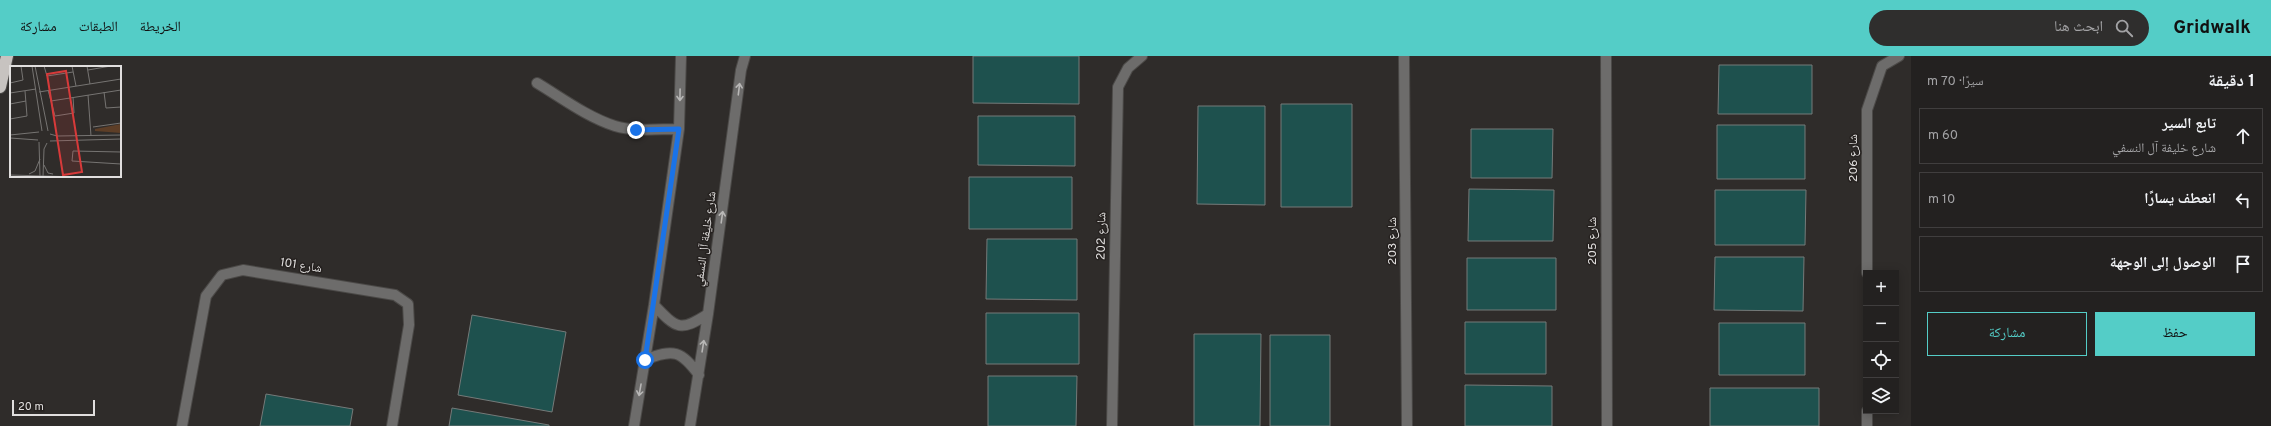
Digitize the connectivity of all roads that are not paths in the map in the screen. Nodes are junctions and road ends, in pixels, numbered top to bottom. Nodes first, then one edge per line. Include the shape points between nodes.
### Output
1 (7, 56) edge
2 (681, 56) edge
3 (745, 56) edge
4 (1142, 56) edge
5 (1404, 56) edge
6 (1606, 56) edge
7 (1899, 56) edge
8 (537, 84) dead end
9 (0, 87) edge
10 (679, 129) junction
11 (1867, 270) edge
12 (654, 305) junction
13 (708, 314) junction
14 (645, 360) junction
15 (699, 375) junction
16 (1867, 414) edge
17 (182, 426) edge
18 (392, 426) edge
19 (634, 426) edge
20 (690, 426) edge
21 (1112, 426) edge
22 (1407, 426) edge
23 (1607, 426) edge
24 (1867, 426) edge

1 - 9 highway
2 -> 10 street
13 -> 3 street, شارع خليفة آل النسفي
4 - 21 street, شارع 202 via 1128,68 1118,87
5 - 22 street, شارع 203
6 - 23 street, شارع 205
7 - 11 street, شارع 206 via 1882,66 1867,110
8 - 10 street via 598,119 616,126 636,130
10 - 12 street
12 - 13 street via 670,321 681,326 692,324
12 - 14 street
15 -> 13 street, شارع خليفة آل النسفي
14 - 15 street via 662,352 675,352 686,358
14 -> 19 street
15 - 20 street, شارع خليفة آل النسفي
16 - 24 street
17 - 18 street, شارع 101 via 206,296 222,275 243,270 395,294 408,304 409,325

